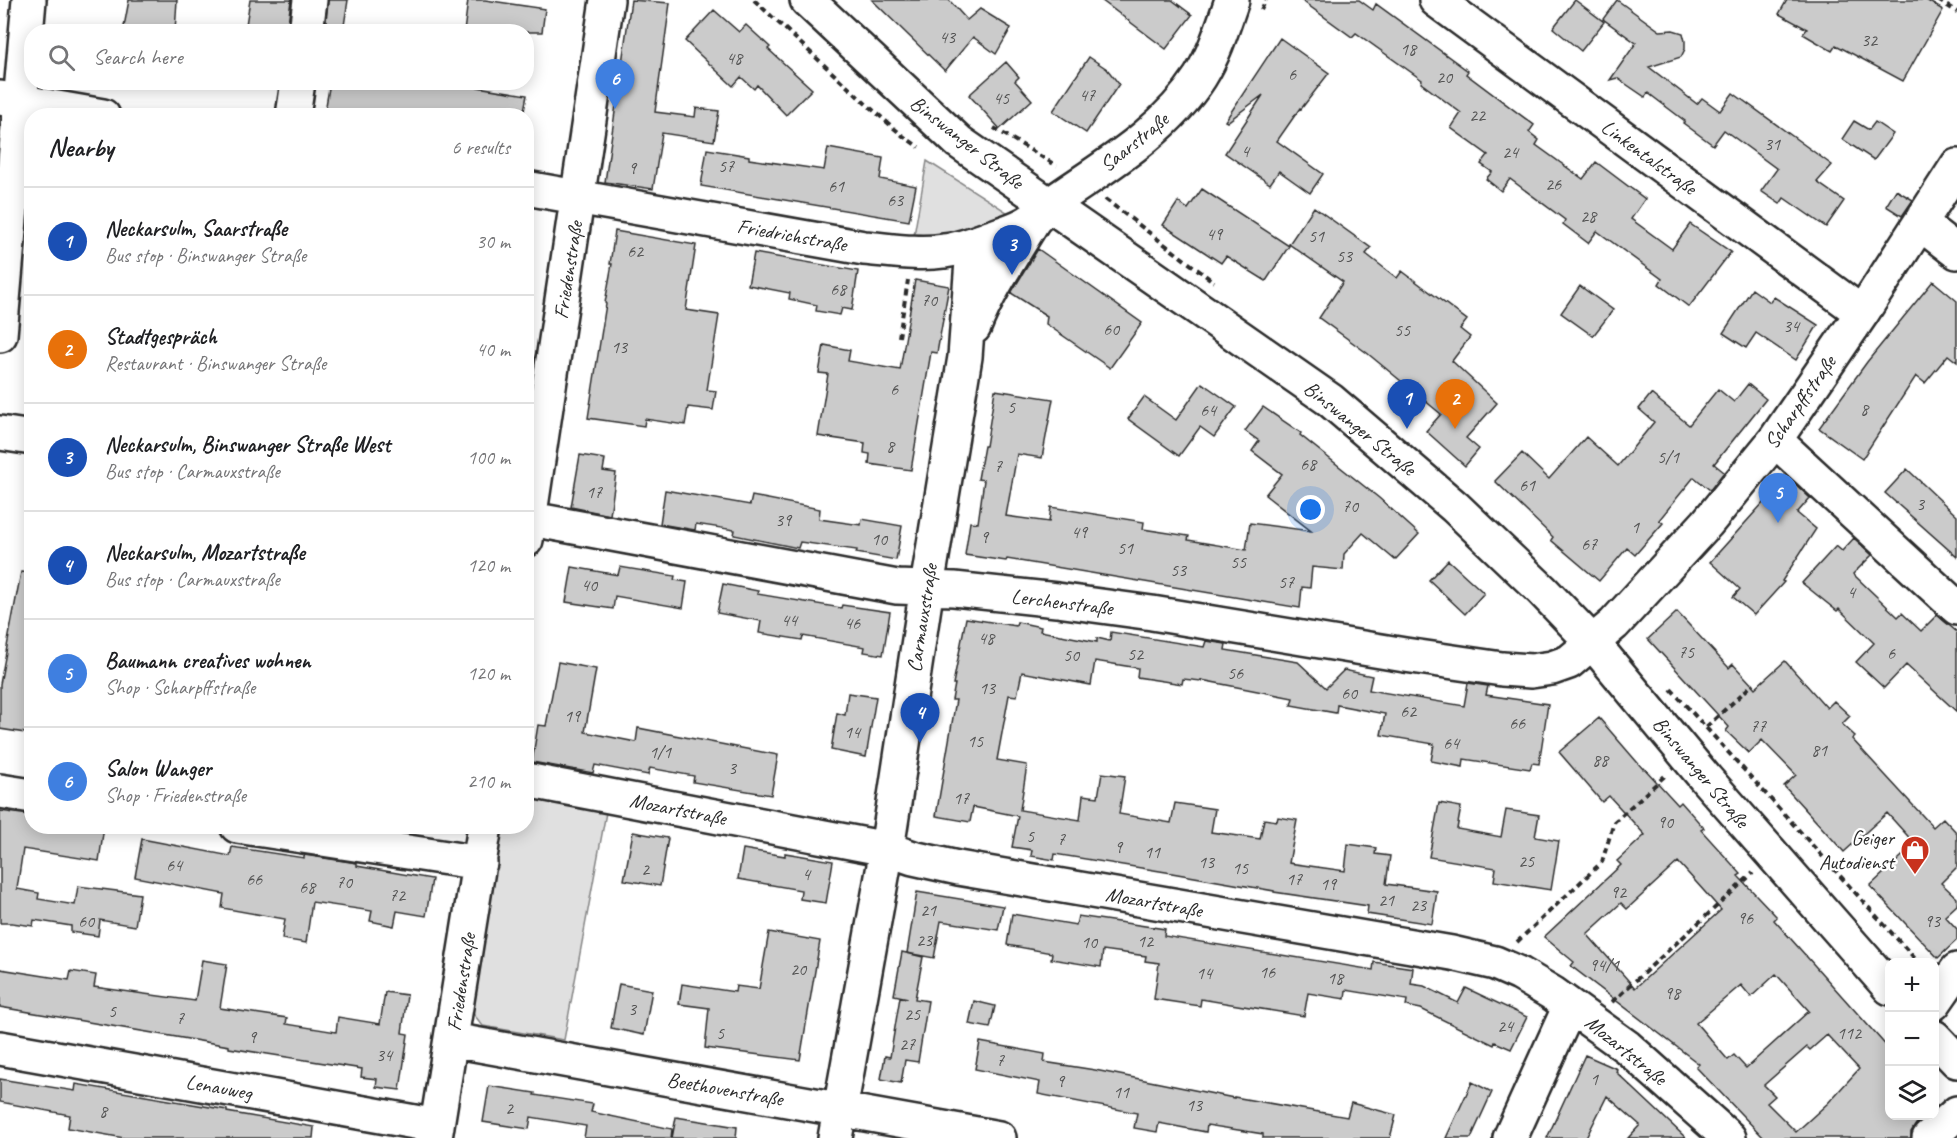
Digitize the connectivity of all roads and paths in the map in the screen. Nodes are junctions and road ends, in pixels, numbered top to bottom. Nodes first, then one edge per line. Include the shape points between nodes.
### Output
1 (28, 0) edge
2 (310, 0) edge
3 (607, 0) edge
4 (753, 0) edge
5 (807, 0) edge
6 (1232, 0) edge
7 (1436, 0) edge
8 (1938, 0) edge
9 (1957, 12) edge
10 (307, 24) edge
11 (297, 90) edge
12 (10, 100) edge
13 (56, 108) edge
14 (294, 108) edge
15 (921, 148) dead end
16 (1064, 159) dead end
17 (1055, 165) dead end
18 (1957, 166) edge
19 (534, 189) edge
20 (579, 197) junction
21 (1041, 213) junction
22 (1921, 224) junction
23 (982, 241) junction
24 (912, 252) junction
25 (1957, 252) edge
26 (1862, 313) junction
27 (0, 335) edge
28 (899, 337) dead end
29 (965, 357) junction
30 (0, 433) edge
31 (24, 437) edge
32 (1775, 440) junction
33 (534, 482) edge
34 (534, 527) edge
35 (927, 587) junction
36 (1957, 608) edge
37 (1592, 642) junction
38 (1754, 683) dead end
39 (1706, 727) dead end
40 (1674, 768) dead end
41 (534, 782) edge
42 (0, 791) edge
43 (24, 794) edge
44 (290, 834) edge
45 (484, 834) edge
46 (886, 849) junction
47 (480, 863) junction
48 (1754, 873) dead end
49 (1495, 963) junction
50 (1957, 970) edge
51 (1885, 982) edge
52 (1939, 997) edge
53 (1581, 1014) junction
54 (452, 1040) junction
55 (1939, 1041) edge
56 (0, 1048) edge
57 (1957, 1061) edge
58 (1957, 1113) edge
59 (837, 1124) edge
60 (436, 1132) edge
61 (999, 1138) edge
62 (1509, 1138) edge
63 (1729, 1138) edge
64 (1929, 1138) edge

1 - 12 street
2 - 10 street
3 - 20 street, Friedenstraße
4 - 15 path via 865,103
5 - 21 street, Binswanger Straße
6 - 21 street, Saarstraße via 1215,49 1178,106 1155,130
7 - 26 street, Linkentalstraße
8 - 9 path
11 - 14 street
12 - 13 street
12 - 27 street
16 - 17 path
18 - 22 street, Scharpffstraße
19 - 20 street, Friedrichstraße
20 - 24 street, Friedrichstraße via 864,248
20 - 33 street, Friedenstraße
21 - 23 street, Friedrichstraße via 1018,229
21 - 29 street via 982,307
21 - 37 street, Binswanger Straße via 1330,400 1455,507
22 - 25 street
22 - 26 street, Scharpffstraße
23 - 24 street, Friedrichstraße via 944,251
23 - 29 street, Carmauxstraße via 972,261
24 - 28 path
26 - 32 street, Scharpffstraße
29 - 35 street, Carmauxstraße
30 - 31 street
32 - 36 street
32 - 37 street, Scharpffstraße via 1707,523 1614,624
34 - 35 street, Lerchenstraße via 897,587
35 - 37 street, Lerchenstraße via 1152,613 1502,669 1552,668 1569,662
35 - 46 street, Carmauxstraße
37 - 51 street, Binswanger Straße
38 - 39 path
40 - 49 path via 1614,822 1602,862
41 - 46 street, Mozartstraße
42 - 43 street
44 - 47 street
45 - 47 street, Friedenstraße
46 - 49 street, Mozartstraße via 958,868
46 - 59 street, Carmauxstraße
47 - 54 street, Friedenstraße
48 - 53 path
49 - 53 street, Mozartstraße via 1520,974
50 - 52 street
53 - 62 street
53 - 63 street, Mozartstraße via 1627,1047
54 - 59 street, Beethovenstraße
54 - 60 street, Friedenstraße
55 - 57 street
56 - 60 street, Lenauweg
58 - 64 street
59 - 61 street, Beethovenstraße

